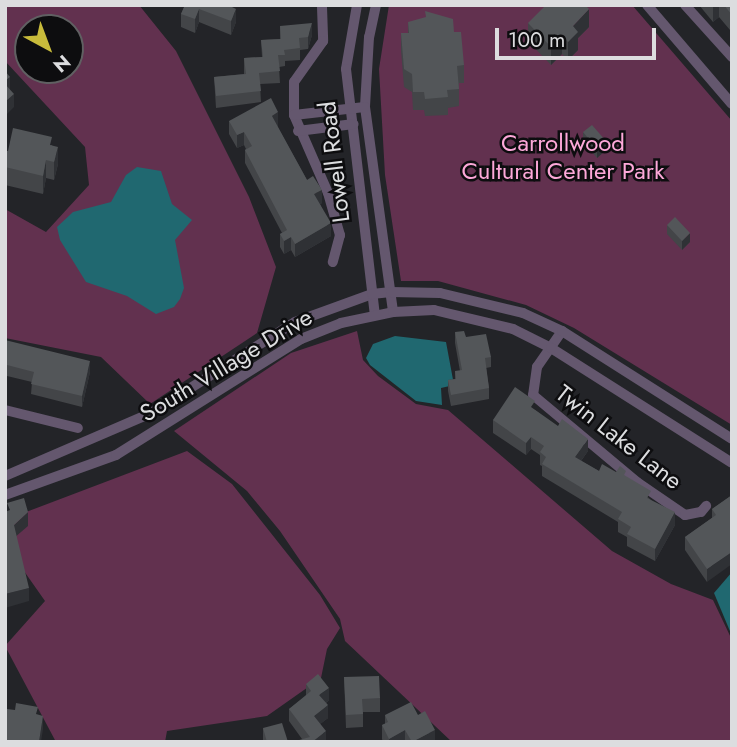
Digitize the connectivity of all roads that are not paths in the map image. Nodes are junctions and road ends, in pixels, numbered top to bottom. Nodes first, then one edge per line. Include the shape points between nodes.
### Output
1 (358, 5) edge
2 (376, 5) edge
3 (647, 5) edge
4 (685, 5) edge
5 (322, 7) dead end
6 (732, 57) edge
7 (732, 104) edge
8 (365, 107) junction
9 (349, 110) junction
10 (294, 115) junction
11 (368, 123) junction
12 (350, 125) junction
13 (298, 131) junction
14 (333, 261) dead end
15 (391, 292) junction
16 (372, 294) junction
17 (393, 312) junction
18 (375, 315) junction
19 (562, 331) junction
20 (551, 348) junction
21 (5, 410) edge
22 (78, 428) dead end
23 (732, 439) edge
24 (732, 463) edge
25 (5, 476) edge
26 (5, 495) edge
27 (706, 506) dead end

1 - 9 street, Lowell Road via 346,69
2 - 8 street, Lowell Road
3 - 7 street
4 - 6 street
5 - 10 street via 323,41 294,82
8 - 9 street
8 - 11 street, Lowell Road
9 - 10 street
9 - 12 street, Lowell Road
10 - 13 street
11 - 12 street
11 - 15 street, Lowell Road
12 - 13 street
12 - 16 street, Lowell Road
13 - 14 street via 328,192 340,235
15 - 16 street, South Village Drive
15 - 17 street, Lowell Road
15 - 19 street, South Village Drive via 479,300
16 - 18 street, Lowell Road
16 - 25 street, South Village Drive via 295,322 151,413
17 - 18 street, South Village Drive
17 - 20 street, South Village Drive via 434,310 466,317 513,329
18 - 26 street, South Village Drive via 301,340 116,455
19 - 20 street, Twin Lake Lane
19 - 23 street, South Village Drive
20 - 24 street, South Village Drive
20 - 27 street, Twin Lake Lane via 537,367 533,395 637,482 685,515 701,512
21 - 22 street

